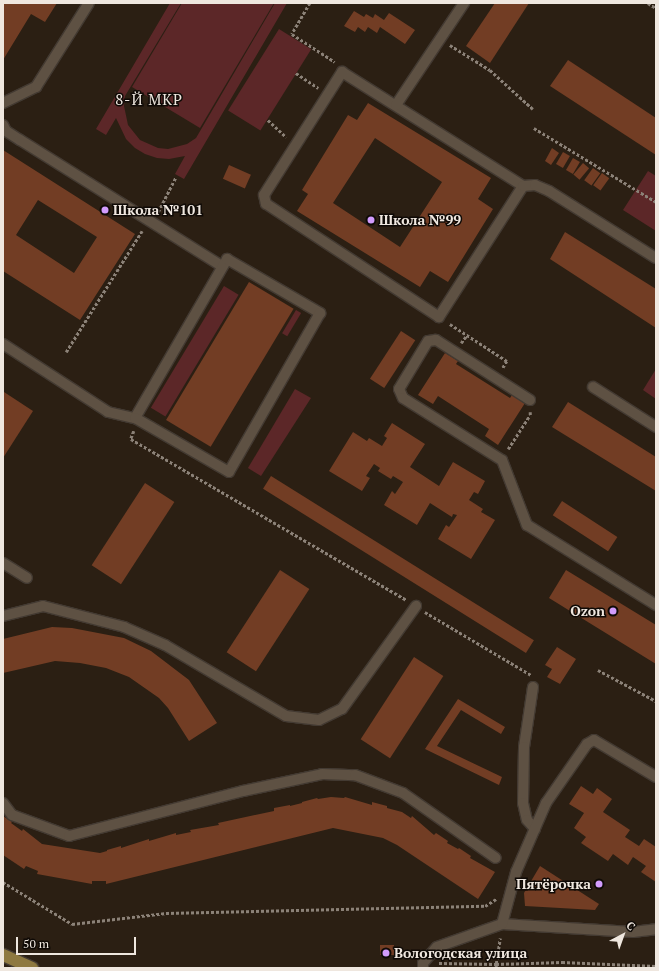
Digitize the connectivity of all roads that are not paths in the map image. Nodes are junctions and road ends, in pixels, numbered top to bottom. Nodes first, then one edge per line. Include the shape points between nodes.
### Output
1 (89, 3) edge
2 (464, 3) edge
3 (3, 103) edge
4 (396, 105) junction
5 (3, 125) edge
6 (523, 186) junction
7 (656, 258) edge
8 (222, 266) junction
9 (3, 344) edge
10 (593, 387) dead end
11 (530, 400) road end
12 (137, 420) junction
13 (656, 427) edge
14 (3, 563) edge
15 (27, 578) dead end
16 (656, 604) edge
17 (416, 606) road end
18 (3, 616) edge
19 (533, 687) dead end
20 (656, 778) edge
21 (3, 803) edge
22 (535, 829) junction
23 (496, 858) dead end
24 (502, 924) junction
25 (656, 929) edge
26 (3, 956) edge
27 (423, 966) edge
28 (32, 968) edge

1 - 3 lane via 36,87
2 - 4 lane
4 - 6 lane
4 - 6 lane via 342,72 264,195 266,204 439,317
5 - 8 lane via 6,131 152,219
6 - 7 lane via 535,185 549,191
8 - 12 lane
8 - 12 lane via 227,258 320,313 230,472
9 - 12 lane via 108,412
10 - 13 lane
11 - 16 lane via 436,340 428,341 399,389 403,398 502,460 527,525
14 - 15 lane
17 - 18 lane via 342,709 319,720 286,716 165,645 124,627 43,606
19 - 22 lane via 524,746 523,803 526,820
20 - 22 lane via 594,740 587,744 546,803
21 - 23 lane via 12,815 69,836 243,791 315,776 355,775 403,793
22 - 24 lane via 516,872
24 - 25 lane via 633,932
24 - 27 lane via 437,947
26 - 28 main road

